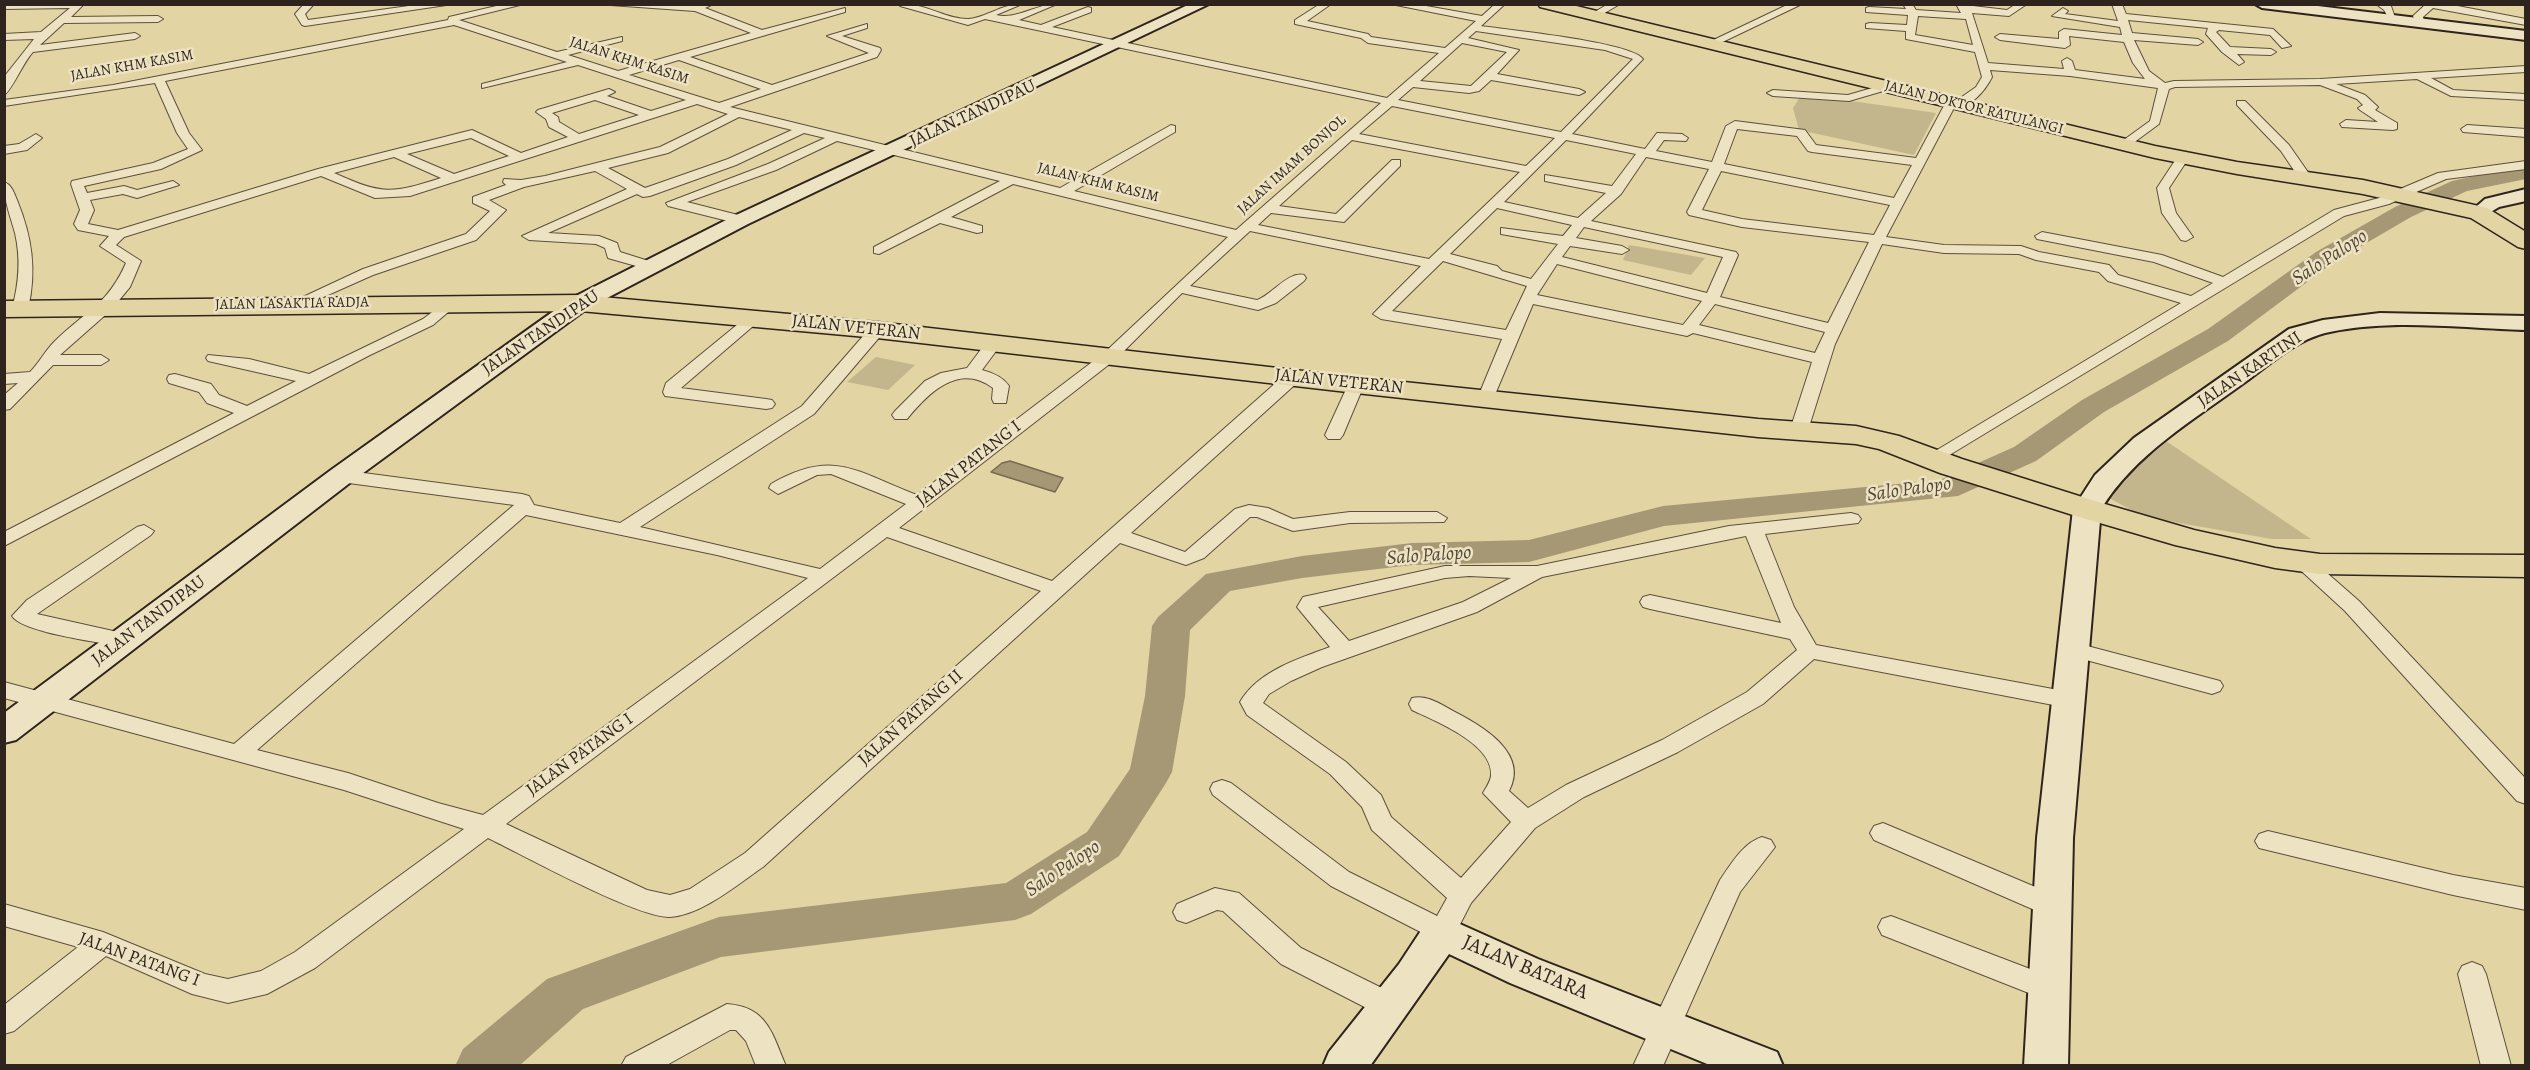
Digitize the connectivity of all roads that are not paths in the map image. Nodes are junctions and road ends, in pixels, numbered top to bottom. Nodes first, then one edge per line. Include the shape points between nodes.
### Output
1 (310, 4) edge
2 (449, 4) edge
3 (469, 4) edge
4 (520, 4) edge
5 (600, 4) edge
6 (709, 4) edge
7 (983, 4) edge
8 (1018, 4) edge
9 (1053, 4) edge
10 (1202, 4) edge
11 (1327, 4) edge
12 (1395, 4) edge
13 (1501, 4) edge
14 (1546, 4) edge
15 (1616, 4) edge
16 (1798, 4) edge
17 (2023, 4) edge
18 (2117, 4) edge
19 (2262, 4) edge
20 (2380, 4) edge
21 (80, 5) edge
22 (903, 5) edge
23 (2433, 5) edge
24 (4, 6) edge
25 (696, 8) junction
26 (1910, 9) edge
27 (842, 10) dead end
28 (1005, 10) junction
29 (1088, 10) dead end
30 (1869, 10) dead end
31 (1964, 10) edge
32 (2063, 11) dead end
33 (478, 14) junction
34 (985, 16) junction
35 (1593, 16) junction
36 (158, 19) dead end
37 (1484, 19) junction
38 (64, 20) junction
39 (1008, 21) junction
40 (2394, 21) junction
41 (968, 22) junction
42 (2526, 22) edge
43 (459, 24) junction
44 (2421, 24) junction
45 (863, 26) dead end
46 (1870, 26) dead end
47 (2216, 27) junction
48 (952, 28) dead end
49 (1472, 28) junction
50 (1911, 28) junction
51 (1039, 29) junction
52 (2126, 29) junction
53 (762, 33) junction
54 (44, 35) junction
55 (135, 36) dead end
56 (2526, 36) edge
57 (4, 37) edge
58 (2000, 37) dead end
59 (618, 39) dead end
60 (1459, 40) junction
61 (2198, 42) dead end
62 (1708, 45) junction
63 (1117, 46) junction
64 (2286, 46) dead end
65 (1980, 50) junction
66 (2226, 50) junction
67 (24, 51) junction
68 (1447, 51) junction
69 (2271, 52) dead end
70 (556, 55) junction
71 (680, 57) junction
72 (2067, 61) dead end
73 (577, 62) junction
74 (2239, 62) dead end
75 (1985, 66) junction
76 (2526, 69) edge
77 (2070, 72) junction
78 (619, 74) junction
79 (2417, 75) junction
80 (1488, 76) junction
81 (158, 80) junction
82 (2320, 82) junction
83 (1411, 83) junction
84 (486, 86) dead end
85 (2160, 86) junction
86 (1886, 87) junction
87 (773, 88) junction
88 (4, 92) edge
89 (609, 92) dead end
90 (1579, 92) dead end
91 (1773, 93) dead end
92 (595, 96) junction
93 (2526, 97) edge
94 (697, 100) junction
95 (1389, 101) junction
96 (4, 103) edge
97 (1955, 103) junction
98 (2241, 103) dead end
99 (718, 107) junction
100 (738, 113) junction
101 (651, 115) junction
102 (2346, 124) dead end
103 (805, 128) junction
104 (1171, 129) dead end
105 (2467, 129) dead end
106 (2526, 133) edge
107 (838, 136) junction
108 (1349, 136) junction
109 (1562, 137) junction
110 (36, 138) dead end
111 (578, 138) junction
112 (1682, 138) dead end
113 (2125, 145) junction
114 (4, 150) edge
115 (896, 150) junction
116 (394, 153) junction
117 (1645, 153) junction
118 (520, 157) junction
119 (2182, 159) junction
120 (1919, 162) junction
121 (1396, 163) dead end
122 (2526, 165) edge
123 (595, 166) junction
124 (1716, 168) junction
125 (482, 169) junction
126 (1529, 170) junction
127 (322, 172) junction
128 (453, 178) junction
129 (1550, 178) dead end
130 (2306, 178) junction
131 (1013, 179) junction
132 (173, 184) dead end
133 (521, 184) junction
134 (640, 191) junction
135 (1064, 191) junction
136 (1616, 191) junction
137 (6, 192) edge
138 (2526, 195) edge
139 (2401, 196) junction
140 (82, 198) junction
141 (673, 203) junction
142 (1899, 203) junction
143 (1495, 204) junction
144 (1268, 208) junction
145 (2526, 210) edge
146 (2469, 212) junction
147 (939, 218) junction
148 (741, 220) junction
149 (1581, 222) junction
150 (977, 228) dead end
151 (1244, 231) junction
152 (1506, 231) dead end
153 (119, 234) junction
154 (2042, 236) dead end
155 (2186, 237) dead end
156 (1879, 240) junction
157 (1566, 242) junction
158 (2526, 242) edge
159 (879, 250) dead end
160 (1622, 250) dead end
161 (1552, 259) junction
162 (1436, 260) junction
163 (650, 266) junction
164 (1299, 278) dead end
165 (2223, 282) junction
166 (1535, 284) junction
167 (1179, 288) junction
168 (1528, 298) junction
169 (1712, 298) junction
170 (2191, 301) junction
171 (452, 302) junction
172 (580, 303) junction
173 (296, 304) junction
174 (106, 307) junction
175 (12, 309) edge
176 (754, 318) junction
177 (2526, 323) edge
178 (1691, 328) junction
179 (1832, 329) junction
180 (877, 330) junction
181 (1513, 336) junction
182 (994, 343) junction
183 (1110, 356) junction
184 (214, 358) dead end
185 (1819, 359) junction
186 (49, 360) junction
187 (101, 360) dead end
188 (972, 372) junction
189 (35, 376) junction
190 (1293, 377) junction
191 (4, 379) edge
192 (175, 379) dead end
193 (314, 380) junction
194 (1356, 385) junction
195 (1486, 397) junction
196 (1000, 399) dead end
197 (766, 404) dead end
198 (4, 405) edge
199 (249, 413) junction
200 (901, 415) dead end
201 (1799, 430) junction
202 (1334, 435) dead end
203 (1942, 463) junction
204 (341, 476) junction
205 (778, 488) dead end
206 (921, 502) junction
207 (522, 508) junction
208 (2087, 509) junction
209 (1437, 518) dead end
210 (1851, 519) dead end
211 (2136, 523) junction
212 (884, 529) junction
213 (622, 530) junction
214 (1753, 530) junction
215 (144, 531) dead end
216 (1117, 535) junction
217 (4, 540) edge
218 (2526, 545) edge
219 (2447, 554) junction
220 (2304, 562) junction
221 (2526, 566) edge
222 (1538, 572) junction
223 (824, 576) junction
224 (1055, 589) junction
225 (1650, 602) dead end
226 (123, 640) junction
227 (1802, 642) junction
228 (1344, 649) junction
229 (2072, 649) junction
230 (2212, 686) dead end
231 (4, 690) edge
232 (2069, 700) junction
233 (43, 702) junction
234 (1420, 704) dead end
235 (4, 731) edge
236 (238, 754) junction
237 (1222, 789) dead end
238 (2526, 795) edge
239 (1526, 821) junction
240 (484, 825) junction
241 (1883, 833) dead end
242 (2268, 841) dead end
243 (1762, 847) dead end
244 (1462, 896) junction
245 (2526, 899) edge
246 (2055, 907) junction
247 (1186, 912) dead end
248 (4, 915) edge
249 (1891, 927) dead end
250 (1442, 932) junction
251 (103, 944) junction
252 (2472, 974) dead end
253 (2049, 989) junction
254 (1390, 1006) junction
255 (4, 1022) edge
256 (1667, 1027) junction
257 (636, 1065) edge
258 (771, 1065) edge
259 (1344, 1065) edge
260 (1648, 1065) edge
261 (1762, 1065) edge
262 (2046, 1065) edge
263 (2496, 1065) edge

1 - 2 street via 300,14 305,23
3 - 33 street
4 - 33 street
5 - 25 street
6 - 25 street
7 - 28 street
8 - 28 street
9 - 39 street
10 - 63 street, JALAN TANDIPAU
11 - 68 street via 1298,22 1365,39
12 - 37 street
13 - 37 street, JALAN IMAM BONJOL
14 - 35 highway, JALAN DOKTOR RATULANGI
15 - 35 street
16 - 62 street
17 - 31 street via 2009,13
18 - 52 street
19 - 40 street
20 - 40 street via 2388,8
21 - 24 street
21 - 38 street
22 - 41 street
23 - 42 street
23 - 44 street via 2420,12
25 - 53 street
26 - 30 street
26 - 31 street
26 - 50 street
27 - 53 street
28 - 34 street
29 - 51 street
31 - 65 street
32 - 52 street via 2058,17
33 - 43 street
34 - 39 street
34 - 41 street
35 - 62 highway, JALAN DOKTOR RATULANGI
36 - 38 street
37 - 49 street, JALAN IMAM BONJOL
38 - 54 street
39 - 51 street
40 - 44 street
41 - 48 street
43 - 70 street, JALAN KHM KASIM
43 - 81 street, JALAN KHM KASIM
44 - 56 street
45 - 87 street via 832,36 876,50 876,54
46 - 50 street
47 - 52 street
47 - 64 street via 2274,32
47 - 66 street via 2211,32
49 - 60 street, JALAN IMAM BONJOL
49 - 109 street via 1606,47 1638,57
50 - 65 street via 1909,36 1913,38
51 - 63 street
52 - 58 street via 2064,32 2065,44
52 - 61 street
52 - 85 street via 2139,62
53 - 71 street
54 - 57 street
54 - 67 street
55 - 67 street
59 - 70 street
60 - 68 street, JALAN IMAM BONJOL
60 - 80 street via 1514,50
62 - 86 highway, JALAN DOKTOR RATULANGI
63 - 95 street
63 - 115 street, JALAN TANDIPAU
65 - 75 street
66 - 69 street
66 - 74 street
67 - 88 street
68 - 83 street, JALAN IMAM BONJOL
70 - 73 street, JALAN KHM KASIM
71 - 78 street
71 - 87 street
72 - 77 street
73 - 78 street, JALAN KHM KASIM
73 - 84 street
75 - 77 street
75 - 97 street via 1984,85
76 - 79 street
77 - 85 street
78 - 94 street, JALAN KHM KASIM
79 - 82 street
79 - 93 street via 2458,94
80 - 83 street via 1469,90
80 - 90 street
81 - 96 street, JALAN KHM KASIM
81 - 140 street via 171,103 177,126 195,151 157,166 81,182 77,185
82 - 85 street
82 - 102 street via 2361,97 2372,107 2364,108 2393,126
83 - 95 street, JALAN IMAM BONJOL
85 - 113 street via 2155,122
86 - 91 street via 1849,98
86 - 97 highway, JALAN DOKTOR RATULANGI
87 - 99 street
89 - 92 street
92 - 101 street
92 - 111 street via 542,112 552,117 553,124
94 - 99 street, JALAN KHM KASIM
94 - 101 street
95 - 108 street, JALAN IMAM BONJOL
95 - 109 street
97 - 113 highway, JALAN DOKTOR RATULANGI
97 - 120 street
98 - 130 street via 2286,148
99 - 100 street, JALAN KHM KASIM
100 - 103 street, JALAN KHM KASIM
100 - 123 street via 664,150
101 - 111 street
103 - 107 street, JALAN KHM KASIM
103 - 134 street via 732,162
104 - 135 street
105 - 106 street
107 - 115 street, JALAN KHM KASIM
107 - 141 street via 781,163
108 - 126 street
108 - 144 street, JALAN IMAM BONJOL
109 - 117 street
109 - 126 street
110 - 114 street via 23,147
111 - 118 street
112 - 117 street via 1661,136
113 - 119 highway, JALAN DOKTOR RATULANGI
115 - 131 street, JALAN KHM KASIM
115 - 148 street, JALAN TANDIPAU
116 - 118 street via 472,134
116 - 127 street
116 - 128 street
117 - 124 street
117 - 136 street
118 - 125 street
119 - 130 highway, JALAN DOKTOR RATULANGI
119 - 155 street via 2163,188 2169,213
120 - 124 street via 1812,147 1796,132 1735,124
120 - 142 street
121 - 144 street via 1339,219
122 - 139 street via 2457,173
123 - 133 street
123 - 134 street
124 - 142 street
124 - 156 street via 1696,203 1696,213 1742,223
125 - 128 street
125 - 133 street
126 - 143 street
127 - 128 street via 380,197
127 - 153 street
129 - 136 street
130 - 139 highway, JALAN DOKTOR RATULANGI
131 - 135 street, JALAN KHM KASIM
131 - 147 street
132 - 140 street via 137,194 128,189
133 - 173 street via 478,200 499,210 471,237 368,272
134 - 141 street
134 - 163 street via 529,236 599,240 612,246 613,255
135 - 151 street, JALAN KHM KASIM
136 - 149 street
137 - 175 street via 23,231 27,257 28,286
138 - 146 street
139 - 146 highway, JALAN DOKTOR RATULANGI
139 - 165 street via 2327,219
140 - 153 street via 87,210 83,227
141 - 148 street
142 - 156 street
143 - 149 street
143 - 162 street
144 - 151 street, JALAN IMAM BONJOL
145 - 146 street
146 - 158 highway, JALAN DOKTOR RATULANGI
147 - 150 street
147 - 159 street
148 - 163 street, JALAN TANDIPAU
149 - 157 street
149 - 169 street via 1730,254
151 - 162 street, JALAN KHM KASIM
151 - 167 street, JALAN IMAM BONJOL
152 - 157 street
153 - 174 street via 107,246 130,257 134,266
154 - 165 street via 2157,258
156 - 170 street via 1956,250 2024,251 2104,268 2113,278
156 - 179 street via 1862,265
157 - 160 street
157 - 161 street
161 - 166 street
161 - 169 street
162 - 166 street, JALAN KHM KASIM via 1492,268 1497,274
162 - 181 street via 1381,314
163 - 172 street, JALAN TANDIPAU
164 - 167 street via 1258,305
165 - 170 street
166 - 168 street
167 - 183 street, JALAN IMAM BONJOL
168 - 178 street via 1678,331
168 - 181 street
169 - 178 street
169 - 179 street
170 - 203 street
171 - 172 highway, JALAN LASAKTIA RADJA
171 - 173 highway, JALAN LASAKTIA RADJA
171 - 193 street via 424,325
172 - 176 highway, JALAN VETERAN
172 - 204 street, JALAN TANDIPAU
173 - 174 highway, JALAN LASAKTIA RADJA
174 - 175 highway, JALAN LASAKTIA RADJA
174 - 186 street via 59,346
176 - 180 highway, JALAN VETERAN
176 - 197 street via 703,358 671,392
177 - 208 street, JALAN KARTINI via 2380,321 2344,323 2297,334 2142,444 2105,481
178 - 185 street
179 - 185 street
180 - 182 highway, JALAN VETERAN
180 - 213 street via 808,410
181 - 195 street
182 - 183 highway, JALAN VETERAN
182 - 188 street
183 - 190 highway, JALAN VETERAN
183 - 206 street, JALAN PATANG I
184 - 193 street
185 - 201 street
186 - 187 street
186 - 189 street
188 - 196 street via 996,381 1001,386
188 - 200 street via 933,381
189 - 191 street
189 - 198 street
190 - 194 highway, JALAN VETERAN
190 - 216 street, JALAN PATANG II
192 - 199 street via 197,384 213,399
193 - 199 street
194 - 195 highway, JALAN VETERAN
194 - 202 street
195 - 201 highway, JALAN VETERAN
199 - 217 street
201 - 203 highway, JALAN VETERAN via 1875,438
203 - 208 highway, JALAN VETERAN
204 - 207 street via 522,500
204 - 226 street, JALAN TANDIPAU
205 - 206 street via 814,468 833,469
206 - 212 street, JALAN PATANG I
207 - 213 street
207 - 236 street
208 - 211 highway, JALAN VETERAN
208 - 229 street
209 - 216 street via 1401,520 1376,515 1297,525 1250,510 1186,559
210 - 214 street
211 - 219 highway via 2308,547
211 - 220 highway via 2232,549
212 - 223 street, JALAN PATANG I
212 - 224 street
213 - 223 street
214 - 222 street via 1729,531
214 - 227 street
215 - 226 street via 23,616
216 - 224 street, JALAN PATANG II
218 - 219 highway
219 - 220 highway
219 - 221 highway
220 - 238 street via 2352,606
222 - 228 street via 1470,607
222 - 228 street via 1445,572 1310,602 1307,607 1311,614
223 - 240 street, JALAN PATANG I
224 - 240 street, JALAN PATANG II via 754,860 699,897 670,906 642,900
225 - 227 street
226 - 233 street, JALAN TANDIPAU
227 - 232 street via 1847,656
227 - 239 street via 1755,698 1670,746 1575,791
228 - 244 street via 1260,688 1251,702 1255,709 1338,768 1372,802 1381,823
229 - 230 street
229 - 232 street
231 - 233 street, JALAN PATANG II
232 - 246 street via 2055,838
233 - 235 street, JALAN TANDIPAU
233 - 236 street, JALAN PATANG II
234 - 239 street via 1483,737 1503,775 1496,793
236 - 240 street, JALAN PATANG II via 348,782
237 - 250 street via 1340,879
239 - 244 street
240 - 251 street, JALAN PATANG I via 306,960 252,988 228,991 202,985
241 - 246 street
242 - 245 street
243 - 256 street via 1729,887
244 - 250 street
246 - 253 street
247 - 254 street via 1215,899 1230,901 1291,956
248 - 251 street, JALAN PATANG I
249 - 253 street
250 - 254 street, JALAN BATARA
250 - 256 street, JALAN BATARA via 1524,971
251 - 255 street
252 - 263 street
253 - 262 street
254 - 259 street, JALAN BATARA
256 - 260 street
256 - 261 street, JALAN BATARA
257 - 258 street via 727,1017 740,1016 751,1022

